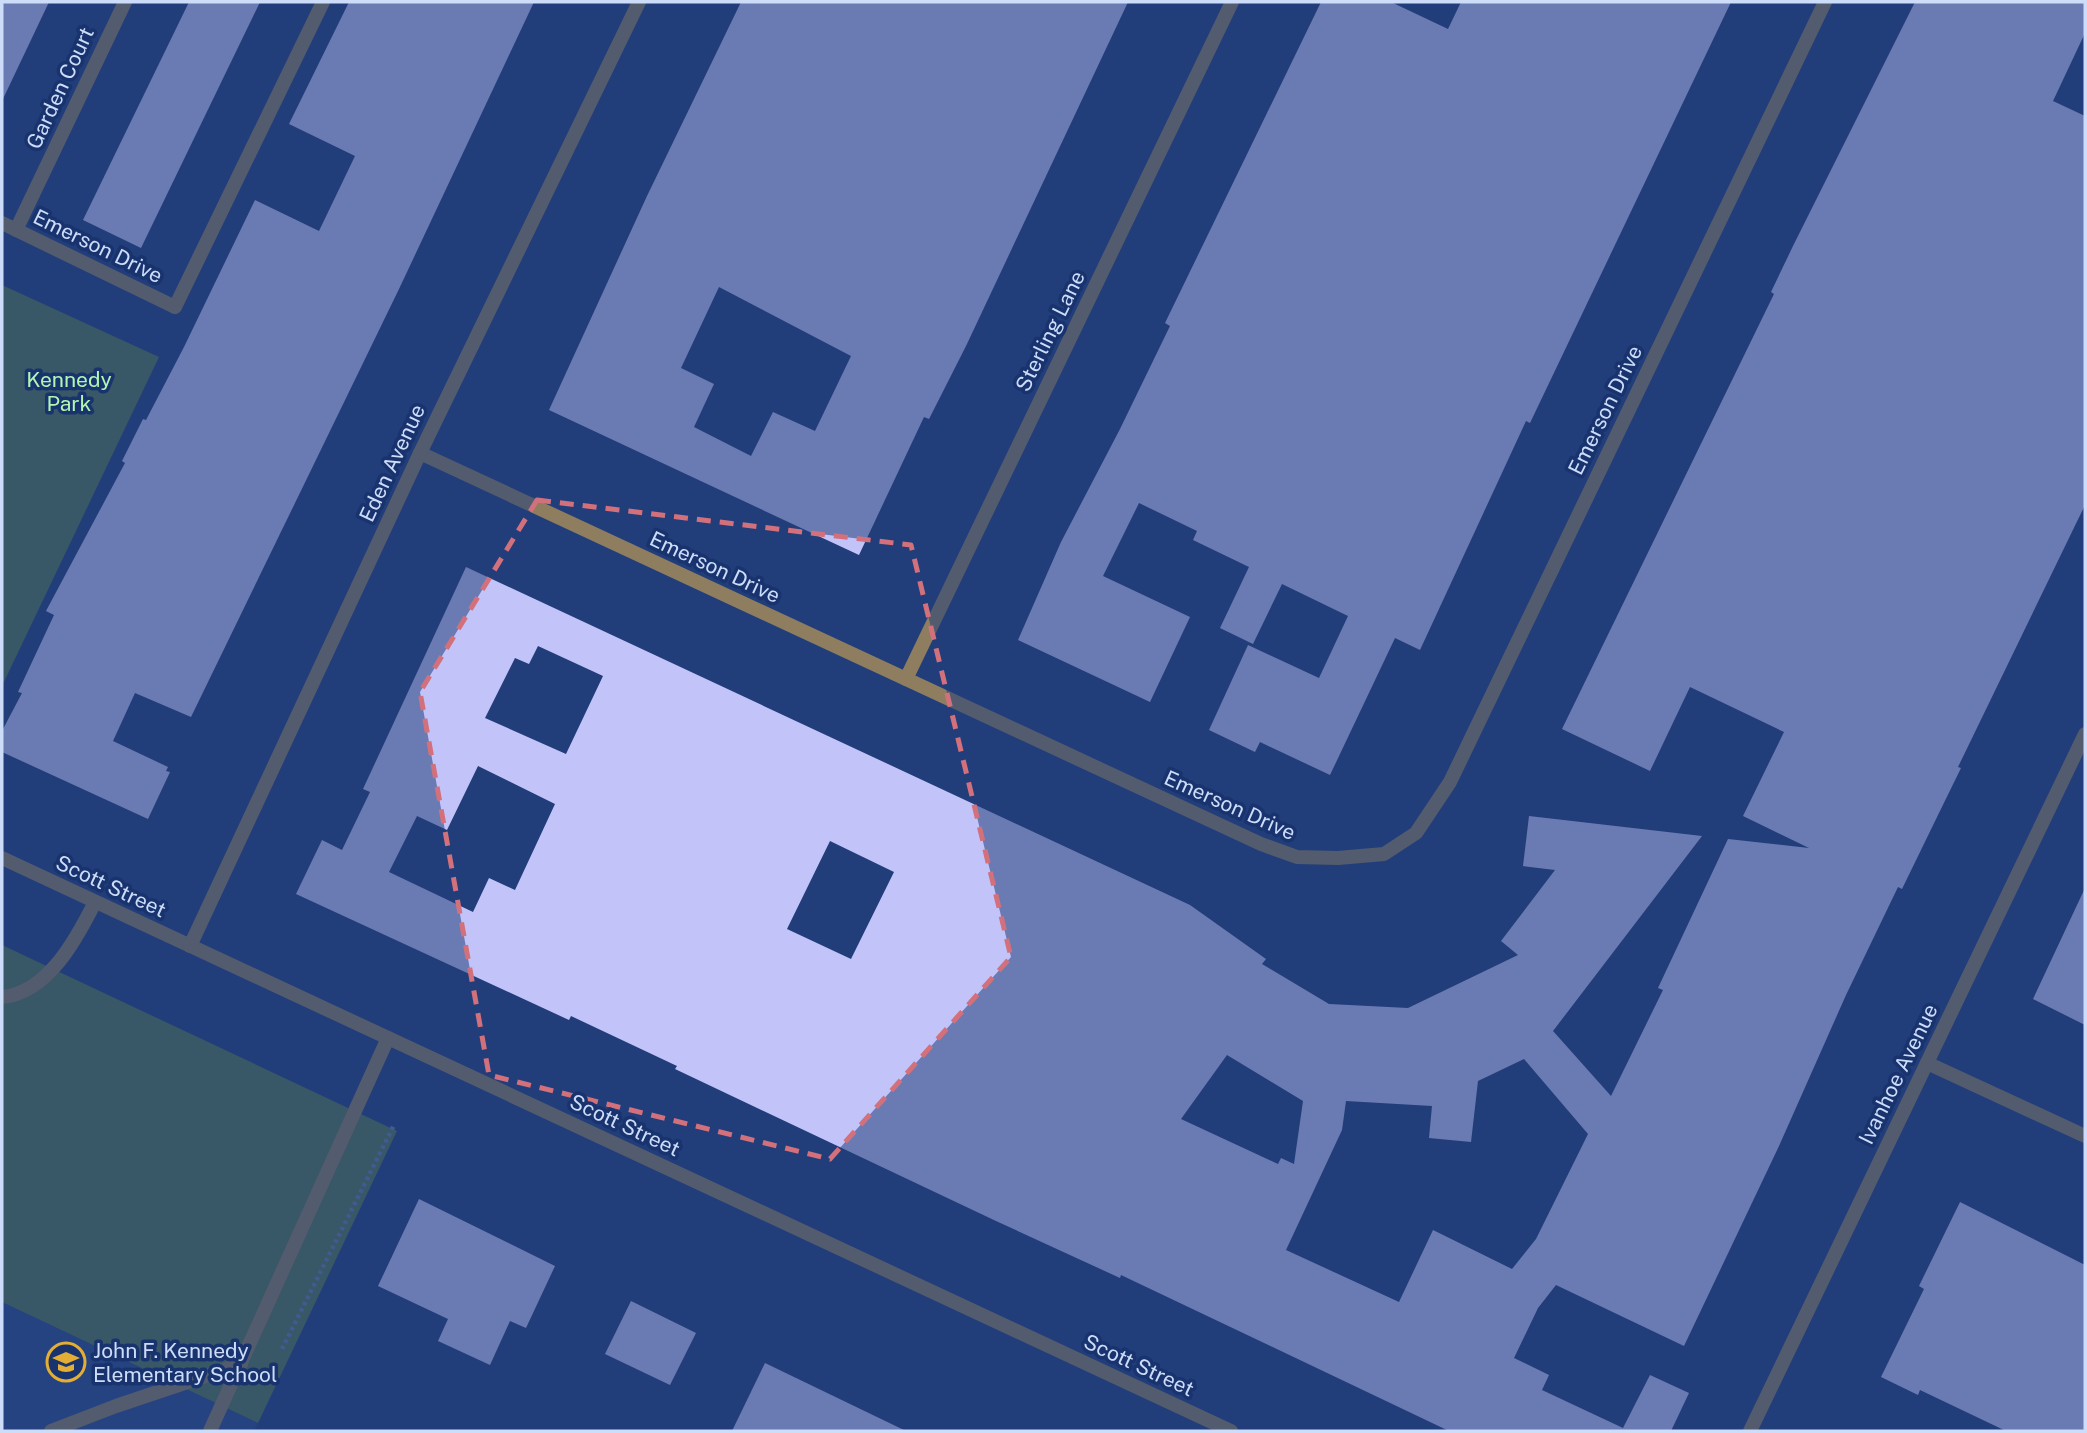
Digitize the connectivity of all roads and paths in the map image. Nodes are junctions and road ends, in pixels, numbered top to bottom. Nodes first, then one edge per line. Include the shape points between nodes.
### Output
1 (125, 2) edge
2 (323, 2) edge
3 (639, 2) edge
4 (1232, 2) edge
5 (1825, 2) edge
6 (2, 223) edge
7 (16, 230) junction
8 (420, 453) junction
9 (906, 679) junction
10 (2085, 734) edge
11 (2, 858) edge
12 (95, 902) junction
13 (190, 946) junction
14 (2, 998) edge
15 (388, 1038) junction
16 (1927, 1063) junction
17 (394, 1125) dead end
18 (2085, 1136) edge
19 (279, 1355) dead end
20 (241, 1364) junction
21 (51, 1431) edge
22 (210, 1431) edge
23 (1231, 1431) edge
24 (1750, 1431) edge

1 - 7 street, Garden Court
2 - 7 street, Emerson Drive via 175,307
3 - 8 street, Eden Avenue
4 - 9 street, Sterling Lane
5 - 9 street, Emerson Drive via 1450,782 1416,833 1384,854 1297,857
6 - 7 street, Emerson Drive
8 - 9 street, Emerson Drive
8 - 13 street, Eden Avenue
10 - 16 street, Ivanhoe Avenue
11 - 12 street, Scott Street
12 - 13 street, Scott Street
12 - 14 street via 71,949 55,966
13 - 15 street, Scott Street
15 - 20 street
15 - 23 street, Scott Street
16 - 18 street
16 - 24 street, Ivanhoe Avenue
17 - 19 path
20 - 21 street
20 - 22 street

